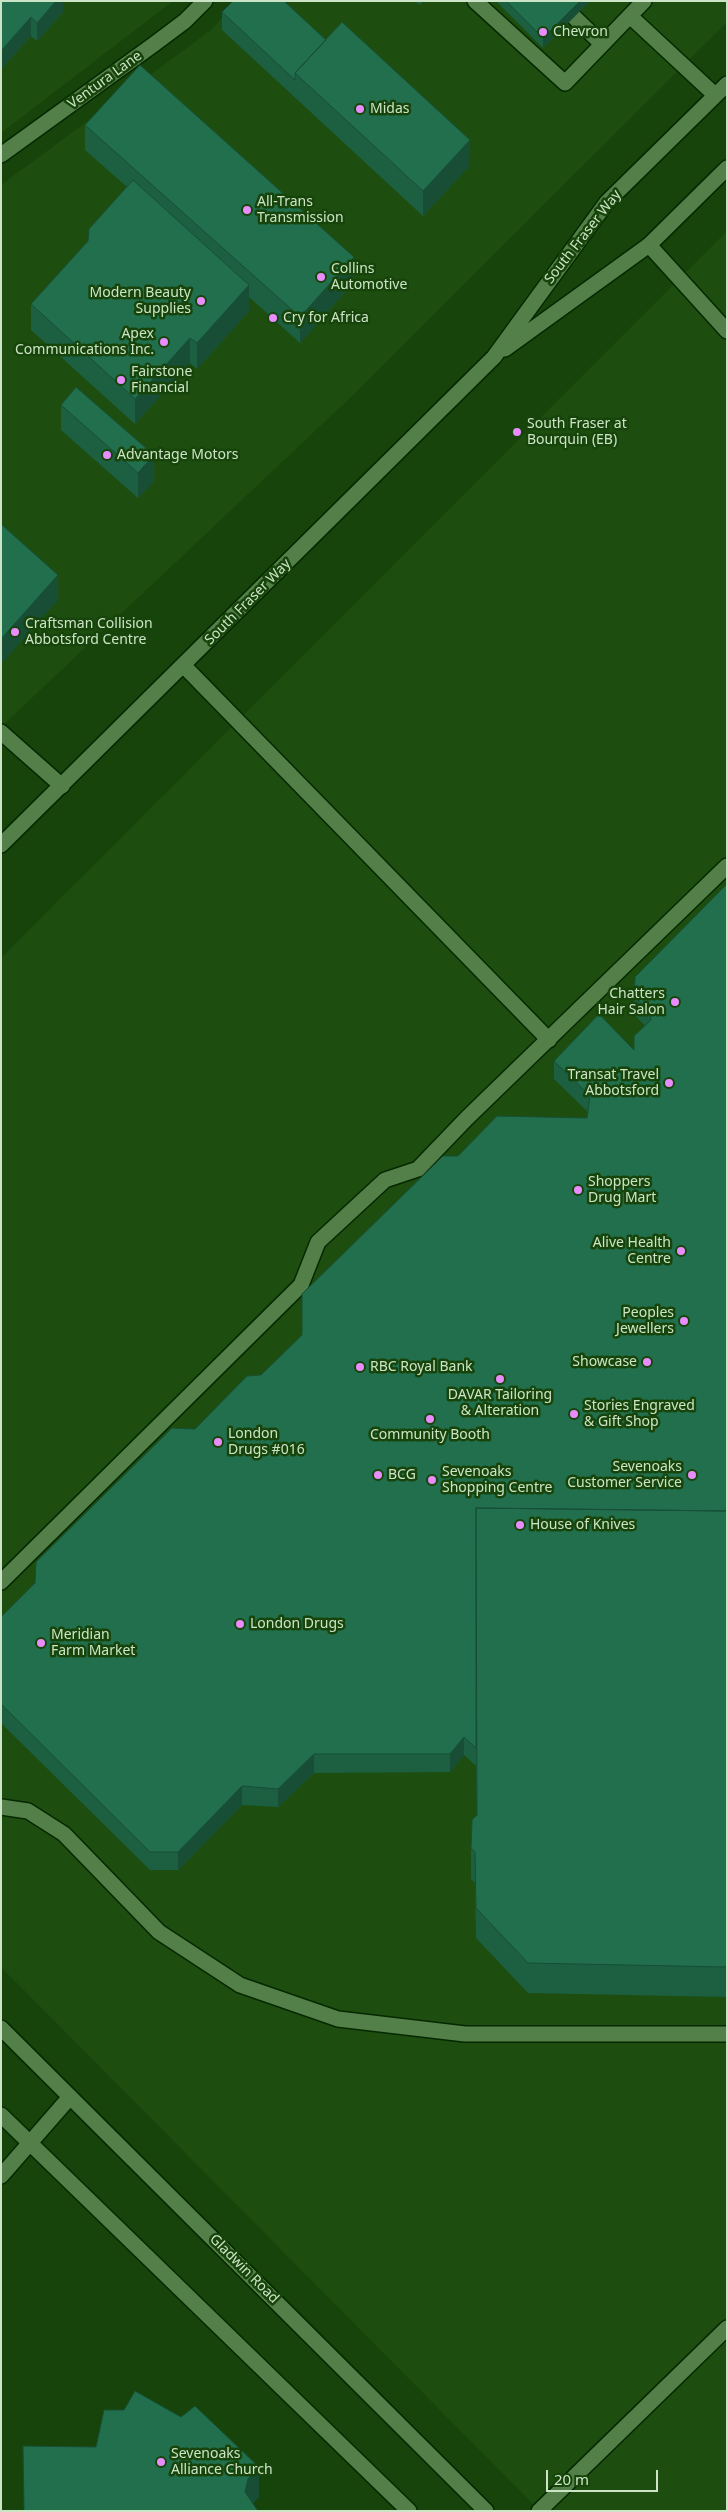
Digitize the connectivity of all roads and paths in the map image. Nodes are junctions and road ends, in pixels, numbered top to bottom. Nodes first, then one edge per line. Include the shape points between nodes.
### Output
1 (205, 1) edge
2 (476, 1) edge
3 (644, 1) edge
4 (630, 16) junction
5 (574, 17) edge
6 (602, 44) junction
7 (727, 84) edge
8 (715, 95) junction
9 (1, 155) edge
10 (727, 168) edge
11 (649, 245) junction
12 (727, 331) edge
13 (494, 357) junction
14 (184, 666) junction
15 (1, 732) edge
16 (62, 786) junction
17 (1, 845) edge
18 (727, 866) edge
19 (549, 1040) junction
20 (1, 1582) edge
21 (1, 1807) edge
22 (1, 2028) edge
23 (727, 2034) edge
24 (70, 2097) junction
25 (1, 2115) edge
26 (30, 2143) junction
27 (1, 2176) edge
28 (727, 2328) edge
29 (408, 2511) edge
30 (486, 2511) edge
31 (539, 2511) edge

1 - 9 main road, Ventura Lane via 169,33
2 - 6 main road via 564,83
3 - 4 main road
4 - 6 main road
4 - 8 main road
5 - 6 main road
7 - 8 main road, South Fraser Way
8 - 13 main road, South Fraser Way via 607,202
10 - 11 main road, South Fraser Way
11 - 12 main road
11 - 13 main road, South Fraser Way
13 - 14 main road, South Fraser Way
14 - 16 main road, South Fraser Way
14 - 19 main road
15 - 16 main road
16 - 17 main road, South Fraser Way
18 - 19 main road
19 - 20 main road via 418,1169 385,1180 318,1242 301,1285
21 - 23 main road via 28,1811 64,1834 159,1932 240,1985 338,2019 465,2034
22 - 24 main road, Gladwin Road
24 - 26 main road
24 - 30 main road, Gladwin Road
25 - 26 main road
26 - 27 main road
26 - 29 main road
28 - 31 main road

